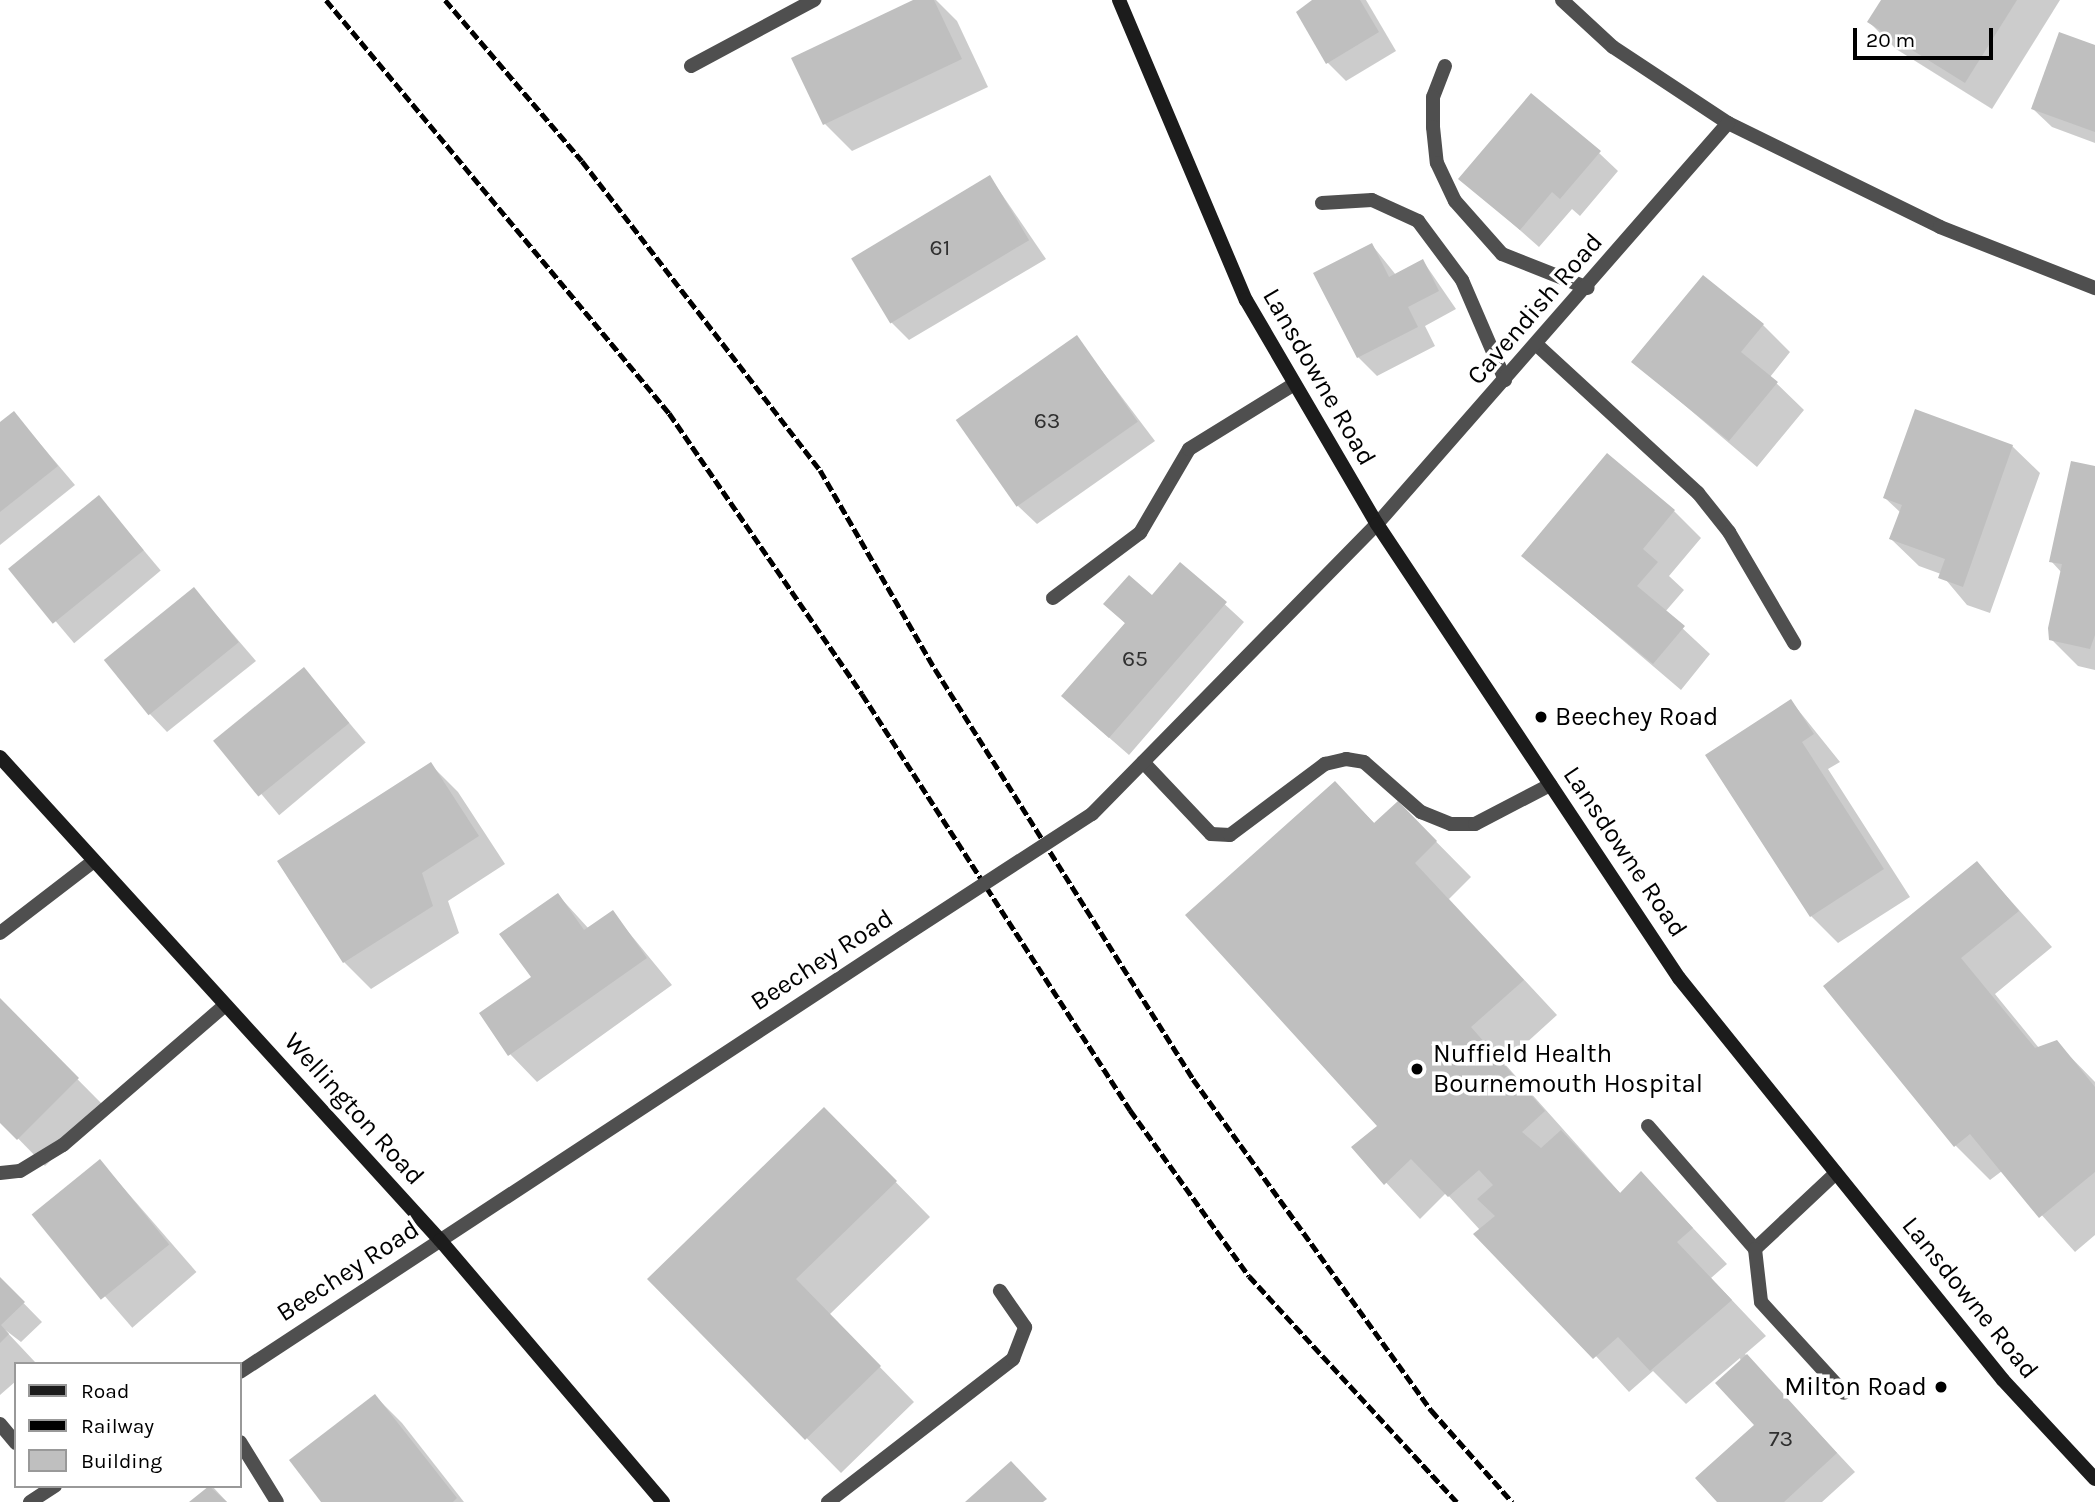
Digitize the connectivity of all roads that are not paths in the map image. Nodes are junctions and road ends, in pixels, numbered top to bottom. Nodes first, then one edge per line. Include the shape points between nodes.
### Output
1 (814, 0) edge
2 (1119, 0) edge
3 (1562, 0) edge
4 (691, 66) dead end
5 (1446, 66) dead end
6 (1728, 123) junction
7 (1322, 202) dead end
8 (1588, 288) junction
9 (2095, 288) edge
10 (1537, 345) junction
11 (1505, 380) junction
12 (1292, 386) junction
13 (1377, 524) junction
14 (1053, 598) dead end
15 (1794, 643) dead end
16 (0, 757) edge
17 (1143, 762) junction
18 (1550, 785) junction
19 (94, 861) junction
20 (0, 933) edge
21 (225, 1005) junction
22 (1648, 1126) dead end
23 (0, 1173) edge
24 (1836, 1173) junction
25 (440, 1240) junction
26 (1755, 1249) junction
27 (1000, 1291) dead end
28 (242, 1371) edge
29 (1844, 1393) dead end
30 (0, 1424) edge
31 (14, 1441) edge
32 (242, 1444) edge
33 (2095, 1479) edge
34 (52, 1488) edge
35 (30, 1502) edge
36 (276, 1502) edge
37 (663, 1502) edge
38 (828, 1502) edge

1 - 4 street
2 - 12 main road, Lansdowne Road via 1245,300
3 - 6 street via 1613,47
5 - 8 street via 1433,97 1433,127 1437,163 1455,201 1502,254
6 - 8 street, Cavendish Road
6 - 9 street via 1940,227
7 - 11 street via 1373,200 1418,221 1462,280
8 - 10 street, Cavendish Road
10 - 11 street, Cavendish Road
10 - 15 street via 1698,494 1729,532
11 - 13 street, Cavendish Road
12 - 13 main road, Lansdowne Road
12 - 14 street via 1189,449 1140,533
13 - 17 street, Beechey Road
13 - 18 main road, Lansdowne Road
16 - 19 main road, Wellington Road
17 - 18 street via 1211,834 1230,835 1325,764 1346,759 1364,762 1421,812 1451,824 1475,824
17 - 25 street, Beechey Road, bridge via 1092,814
18 - 24 main road, Lansdowne Road via 1679,978
19 - 20 street
19 - 21 main road, Wellington Road
21 - 23 street via 63,1145 20,1171
21 - 25 main road, Wellington Road
22 - 26 street
24 - 26 street
24 - 33 main road, Lansdowne Road via 2003,1380
25 - 28 street, Beechey Road
25 - 37 main road, Wellington Road
26 - 29 street via 1761,1302
27 - 38 street via 1025,1327 1013,1359
30 - 31 street
32 - 36 street
34 - 35 street

